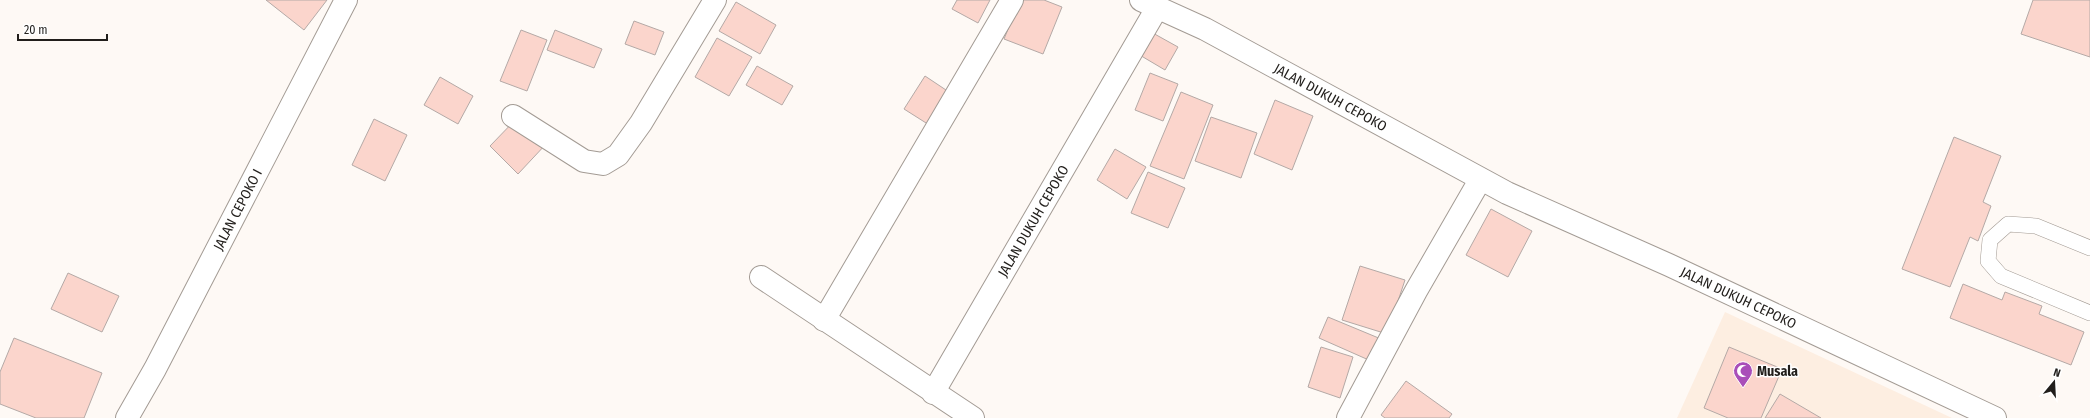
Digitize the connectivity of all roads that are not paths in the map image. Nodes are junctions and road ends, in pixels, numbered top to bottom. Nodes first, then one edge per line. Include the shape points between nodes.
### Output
1 (346, 0) edge
2 (715, 0) edge
3 (1012, 0) edge
4 (1149, 4) edge
5 (513, 116) dead end
6 (1480, 180) junction
7 (2090, 248) edge
8 (761, 277) dead end
9 (2090, 313) edge
10 (824, 320) junction
11 (933, 393) junction
12 (127, 418) edge
13 (974, 418) edge
14 (1348, 418) edge
15 (1995, 418) edge

1 - 12 street, JALAN CEPOKO I
2 - 5 street via 641,123 618,155 604,164 584,161
3 - 10 street
4 - 6 street, JALAN DUKUH CEPOKO via 1205,29
4 - 11 street, JALAN DUKUH CEPOKO
6 - 14 street via 1416,291
6 - 15 street, JALAN DUKUH CEPOKO via 1669,265
7 - 9 lane via 2036,226 2008,224 1990,240 1988,261 2001,276
8 - 10 street
10 - 11 street
11 - 13 street

